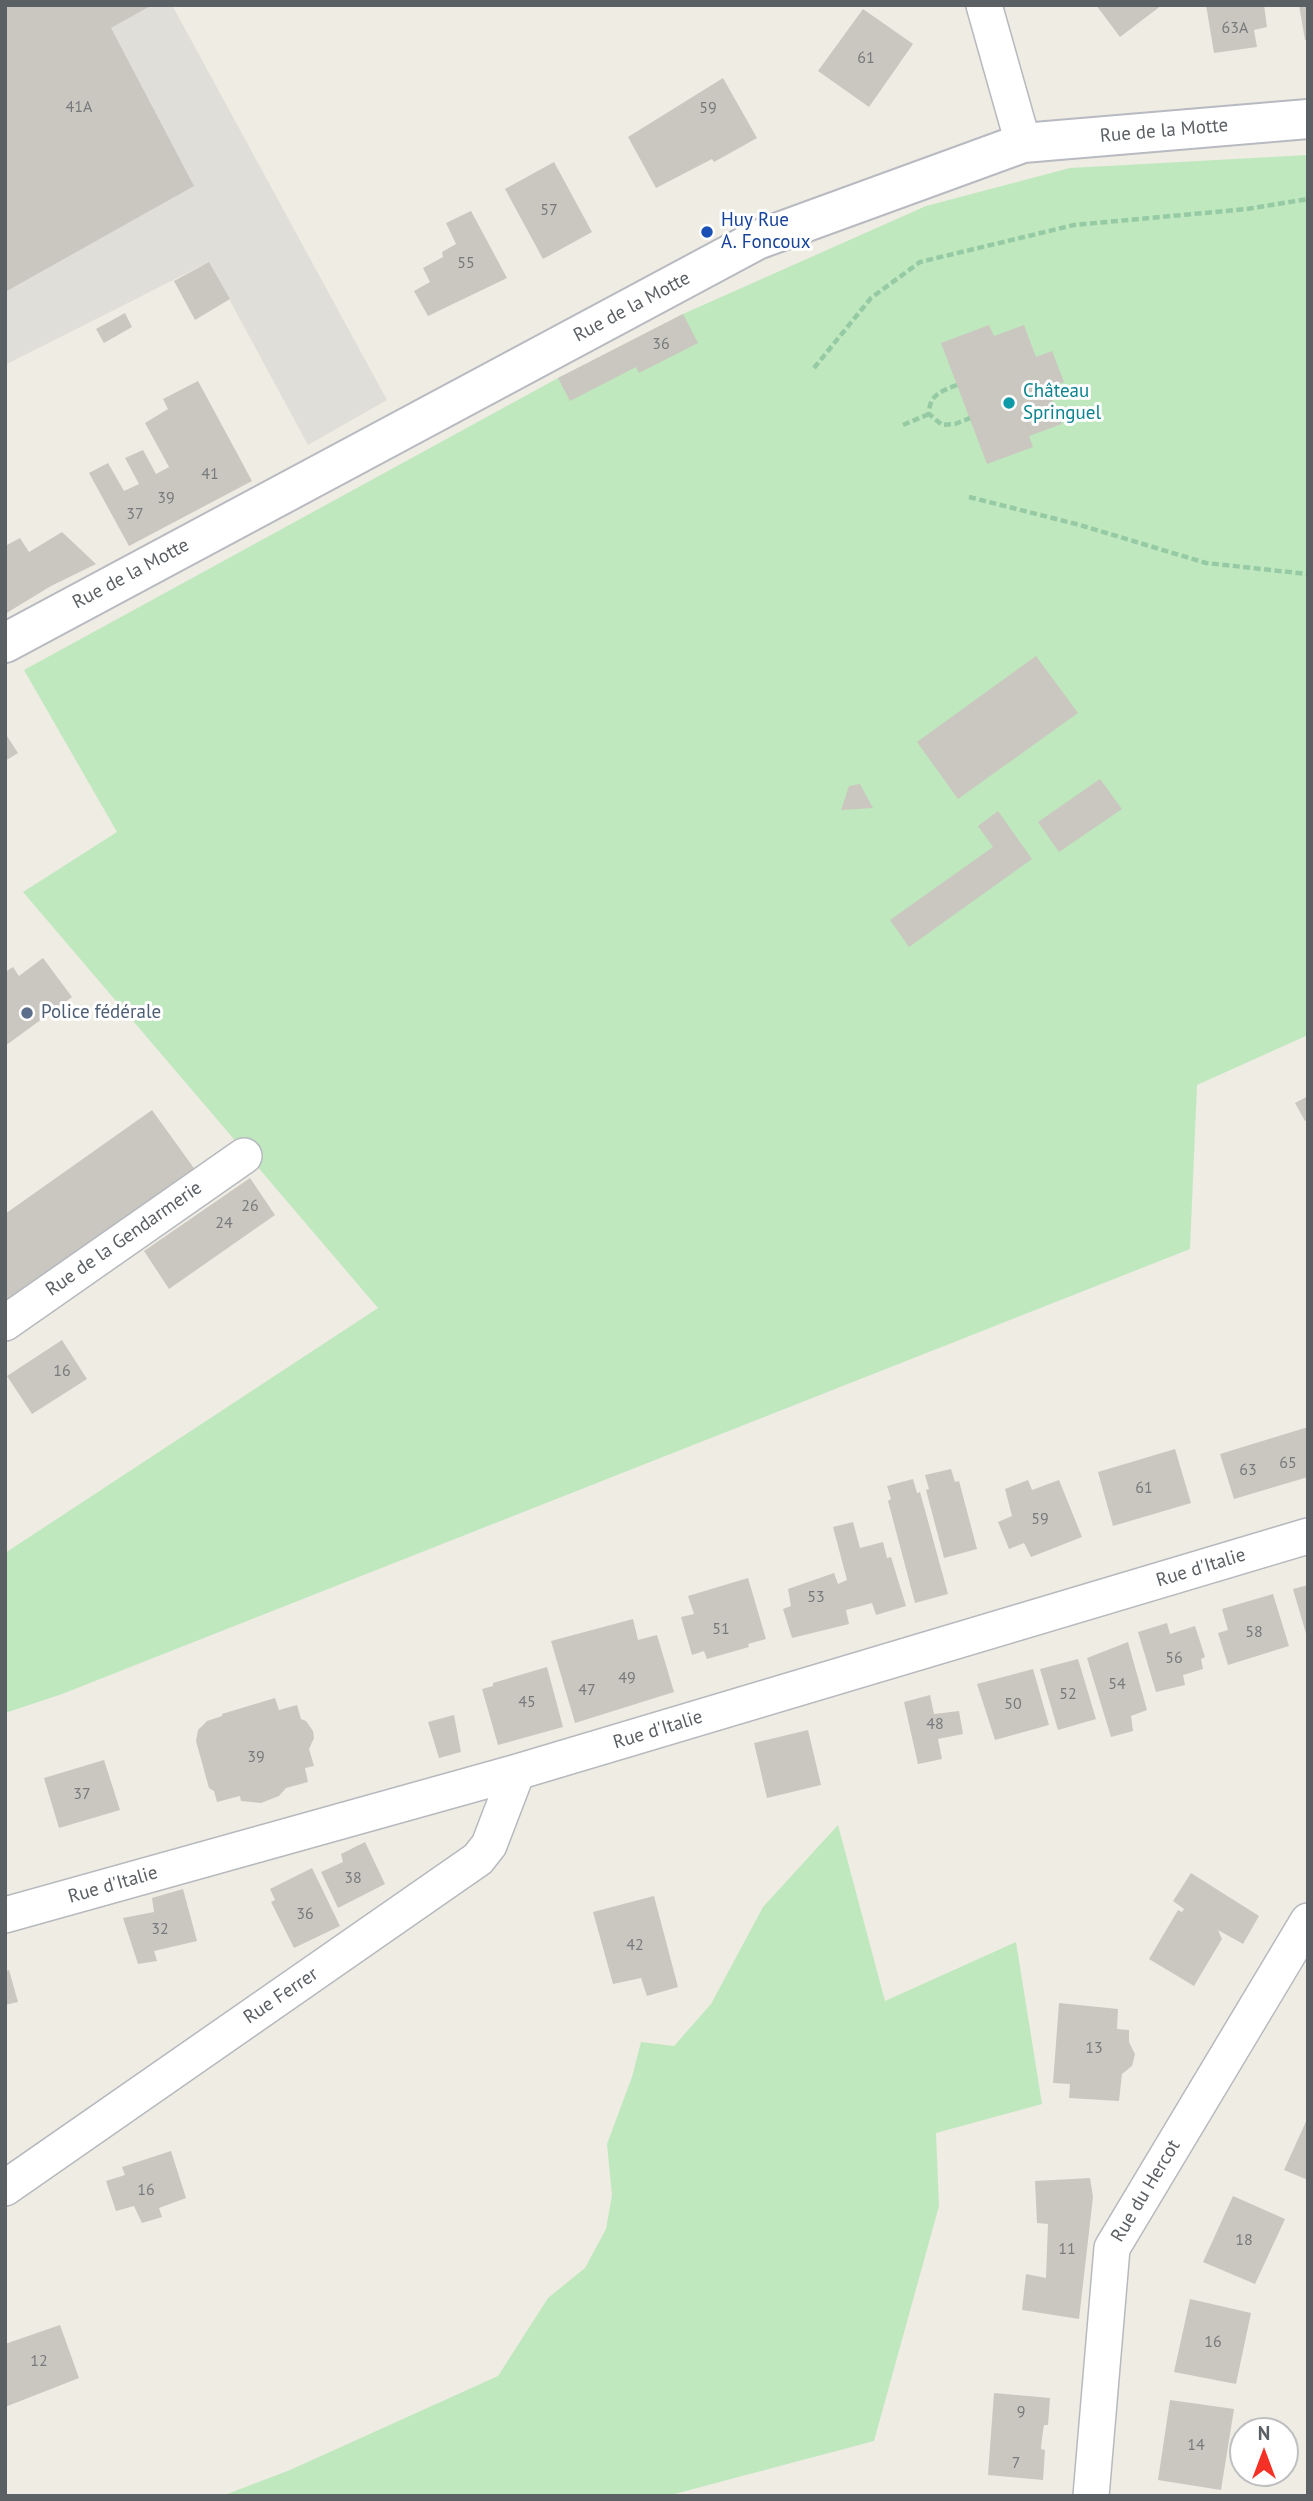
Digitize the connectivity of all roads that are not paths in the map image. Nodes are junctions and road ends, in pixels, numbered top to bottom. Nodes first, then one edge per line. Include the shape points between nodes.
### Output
1 (984, 5) edge
2 (1308, 118) edge
3 (1023, 143) junction
4 (5, 643) edge
5 (243, 1156) dead end
6 (5, 1323) edge
7 (1308, 1536) edge
8 (517, 1772) junction
9 (5, 1915) edge
10 (1308, 1921) edge
11 (5, 2188) edge
12 (1091, 2496) edge

1 - 3 street
2 - 3 street, Rue de la Motte
3 - 4 street, Rue de la Motte via 757,240
5 - 6 street, Rue de la Gendarmerie
7 - 8 street, Rue d'Italie
8 - 9 street, Rue d'Italie
8 - 11 street, Rue Ferrer via 489,1845 478,1858
10 - 12 street, Rue du Hercot via 1112,2248

